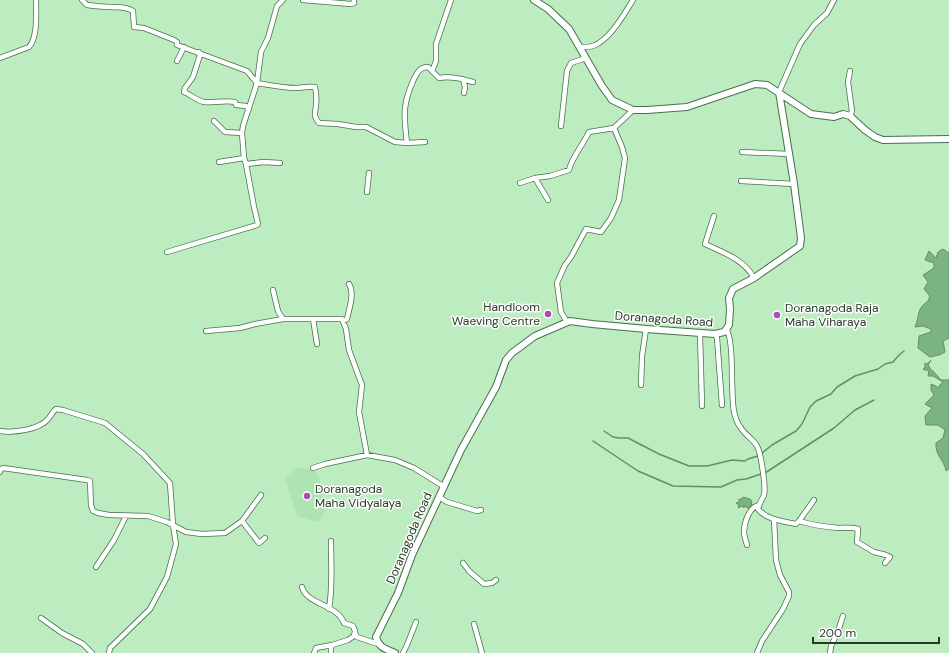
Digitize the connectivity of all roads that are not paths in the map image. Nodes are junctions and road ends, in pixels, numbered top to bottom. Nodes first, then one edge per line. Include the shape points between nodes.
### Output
1 (36, 0) edge
2 (82, 0) edge
3 (282, 0) edge
4 (303, 0) edge
5 (354, 0) edge
6 (451, 0) edge
7 (534, 0) edge
8 (633, 0) edge
9 (834, 0) edge
10 (184, 47) junction
11 (581, 47) junction
12 (199, 52) junction
13 (0, 58) edge
14 (586, 58) junction
15 (177, 61) dead end
16 (432, 71) junction
17 (850, 71) dead end
18 (463, 79) junction
19 (473, 82) dead end
20 (257, 83) junction
21 (778, 92) junction
22 (464, 93) dead end
23 (249, 109) junction
24 (633, 110) junction
25 (850, 116) junction
26 (214, 121) dead end
27 (561, 126) dead end
28 (614, 128) junction
29 (242, 133) junction
30 (949, 140) edge
31 (425, 142) dead end
32 (407, 143) junction
33 (742, 152) dead end
34 (789, 154) junction
35 (244, 158) junction
36 (219, 162) dead end
37 (280, 163) dead end
38 (246, 164) junction
39 (370, 173) dead end
40 (535, 178) junction
41 (741, 181) dead end
42 (520, 183) dead end
43 (794, 184) junction
44 (367, 192) dead end
45 (548, 200) dead end
46 (714, 216) dead end
47 (167, 252) dead end
48 (754, 278) junction
49 (349, 284) dead end
50 (273, 290) dead end
51 (283, 319) junction
52 (313, 319) junction
53 (343, 321) junction
54 (567, 322) junction
55 (726, 329) junction
56 (646, 330) junction
57 (206, 331) dead end
58 (700, 334) junction
59 (715, 334) junction
60 (317, 344) dead end
61 (641, 386) dead end
62 (722, 405) dead end
63 (702, 406) dead end
64 (0, 431) edge
65 (367, 454) junction
66 (313, 468) dead end
67 (0, 472) edge
68 (443, 486) junction
69 (262, 495) dead end
70 (439, 497) junction
71 (814, 500) dead end
72 (759, 505) junction
73 (481, 510) dead end
74 (126, 516) junction
75 (774, 520) junction
76 (242, 521) junction
77 (799, 521) junction
78 (173, 525) junction
79 (265, 538) dead end
80 (332, 541) dead end
81 (747, 545) dead end
82 (463, 563) dead end
83 (885, 563) dead end
84 (96, 567) dead end
85 (496, 580) dead end
86 (302, 588) dead end
87 (329, 609) junction
88 (843, 616) dead end
89 (41, 618) dead end
90 (416, 622) dead end
91 (474, 624) dead end
92 (355, 631) junction
93 (332, 644) junction
94 (378, 644) junction
95 (92, 653) edge
96 (110, 653) edge
97 (314, 653) edge
98 (331, 653) edge
99 (395, 653) edge
100 (402, 653) edge
101 (482, 653) edge
102 (757, 653) edge
103 (830, 653) edge

1 - 13 street via 35,36 32,44
2 - 10 street via 87,5 114,8 120,6 134,11 134,27 144,28 174,40 177,45
3 - 20 street via 277,6 268,38 261,52
4 - 5 street via 351,4
6 - 16 street via 436,44 436,62
7 - 11 street via 548,9 569,29
8 - 11 street via 618,23 602,40 594,46
9 - 21 street via 827,13 800,44
10 - 12 street
10 - 15 street
11 - 14 street
12 - 20 street via 247,71
12 - 23 street via 193,77 184,92 203,102 235,102 236,105
14 - 24 street via 612,100
14 - 27 street via 571,63 567,71
16 - 18 street via 439,78
16 - 32 street via 428,67 418,70 407,96 404,116
17 - 25 street
18 - 19 street
18 - 22 street
20 - 23 street
20 - 32 street via 292,88 315,87 317,106 314,111 319,123 366,127 395,142
21 - 24 street via 767,85 755,84 687,107
21 - 25 street via 811,114
21 - 34 street, Doranagoda Road
23 - 29 street
24 - 28 street
25 - 30 street via 865,130 883,140
26 - 29 street via 225,132
28 - 40 street via 589,132 569,170
28 - 54 street via 625,158 619,200 601,232 586,229 557,283 561,312
29 - 35 street
31 - 32 street
33 - 34 street
34 - 43 street, Doranagoda Road
35 - 36 street
35 - 38 street
37 - 38 street
38 - 47 street via 257,226
39 - 44 street
40 - 42 street
40 - 45 street
41 - 43 street
43 - 48 street, Doranagoda Road via 800,246
46 - 48 street via 705,244 738,260
48 - 55 street, Doranagoda Road via 733,290 729,298 729,325
49 - 53 street via 351,301 347,319
50 - 51 street via 278,311
51 - 52 street
51 - 57 street via 240,328
52 - 53 street
52 - 60 street
53 - 65 street via 349,350 362,385 359,412
54 - 56 street, Doranagoda Road via 578,321
54 - 68 street, Doranagoda Road via 535,336 512,352
55 - 59 street, Doranagoda Road
55 - 72 street via 730,344 736,418 741,429 758,446 760,455 764,494
56 - 58 street, Doranagoda Road
56 - 61 street
58 - 59 street, Doranagoda Road
58 - 63 street
59 - 62 street
64 - 78 street via 19,431 35,427 47,420 56,409 105,423 168,479
65 - 66 street
65 - 68 street via 395,460 414,468
67 - 74 street via 3,468 90,481 93,511 98,514
68 - 70 street, Doranagoda Road
69 - 76 street
70 - 73 street via 446,502
70 - 94 street, Doranagoda Road via 412,555 398,593 380,627 376,637
71 - 77 street
72 - 75 street via 758,509 762,514
72 - 81 street via 748,514 744,532
74 - 78 street via 148,516
74 - 84 street
75 - 77 street via 796,524
75 - 102 street via 776,560 789,596 784,609 762,641
76 - 78 street via 224,533 186,532
76 - 79 street via 259,543
77 - 83 street via 858,529 857,542 874,552 890,557
78 - 96 street via 176,544 167,577 150,609 110,648
80 - 87 street via 333,584
82 - 85 street via 484,584
86 - 87 street via 310,598
87 - 92 street via 334,610 344,623 353,626
88 - 103 street
89 - 95 street via 83,644
90 - 100 street
91 - 101 street
92 - 93 street via 354,636 348,640
92 - 94 street via 357,637
93 - 97 street via 316,648
93 - 98 street
94 - 99 street

